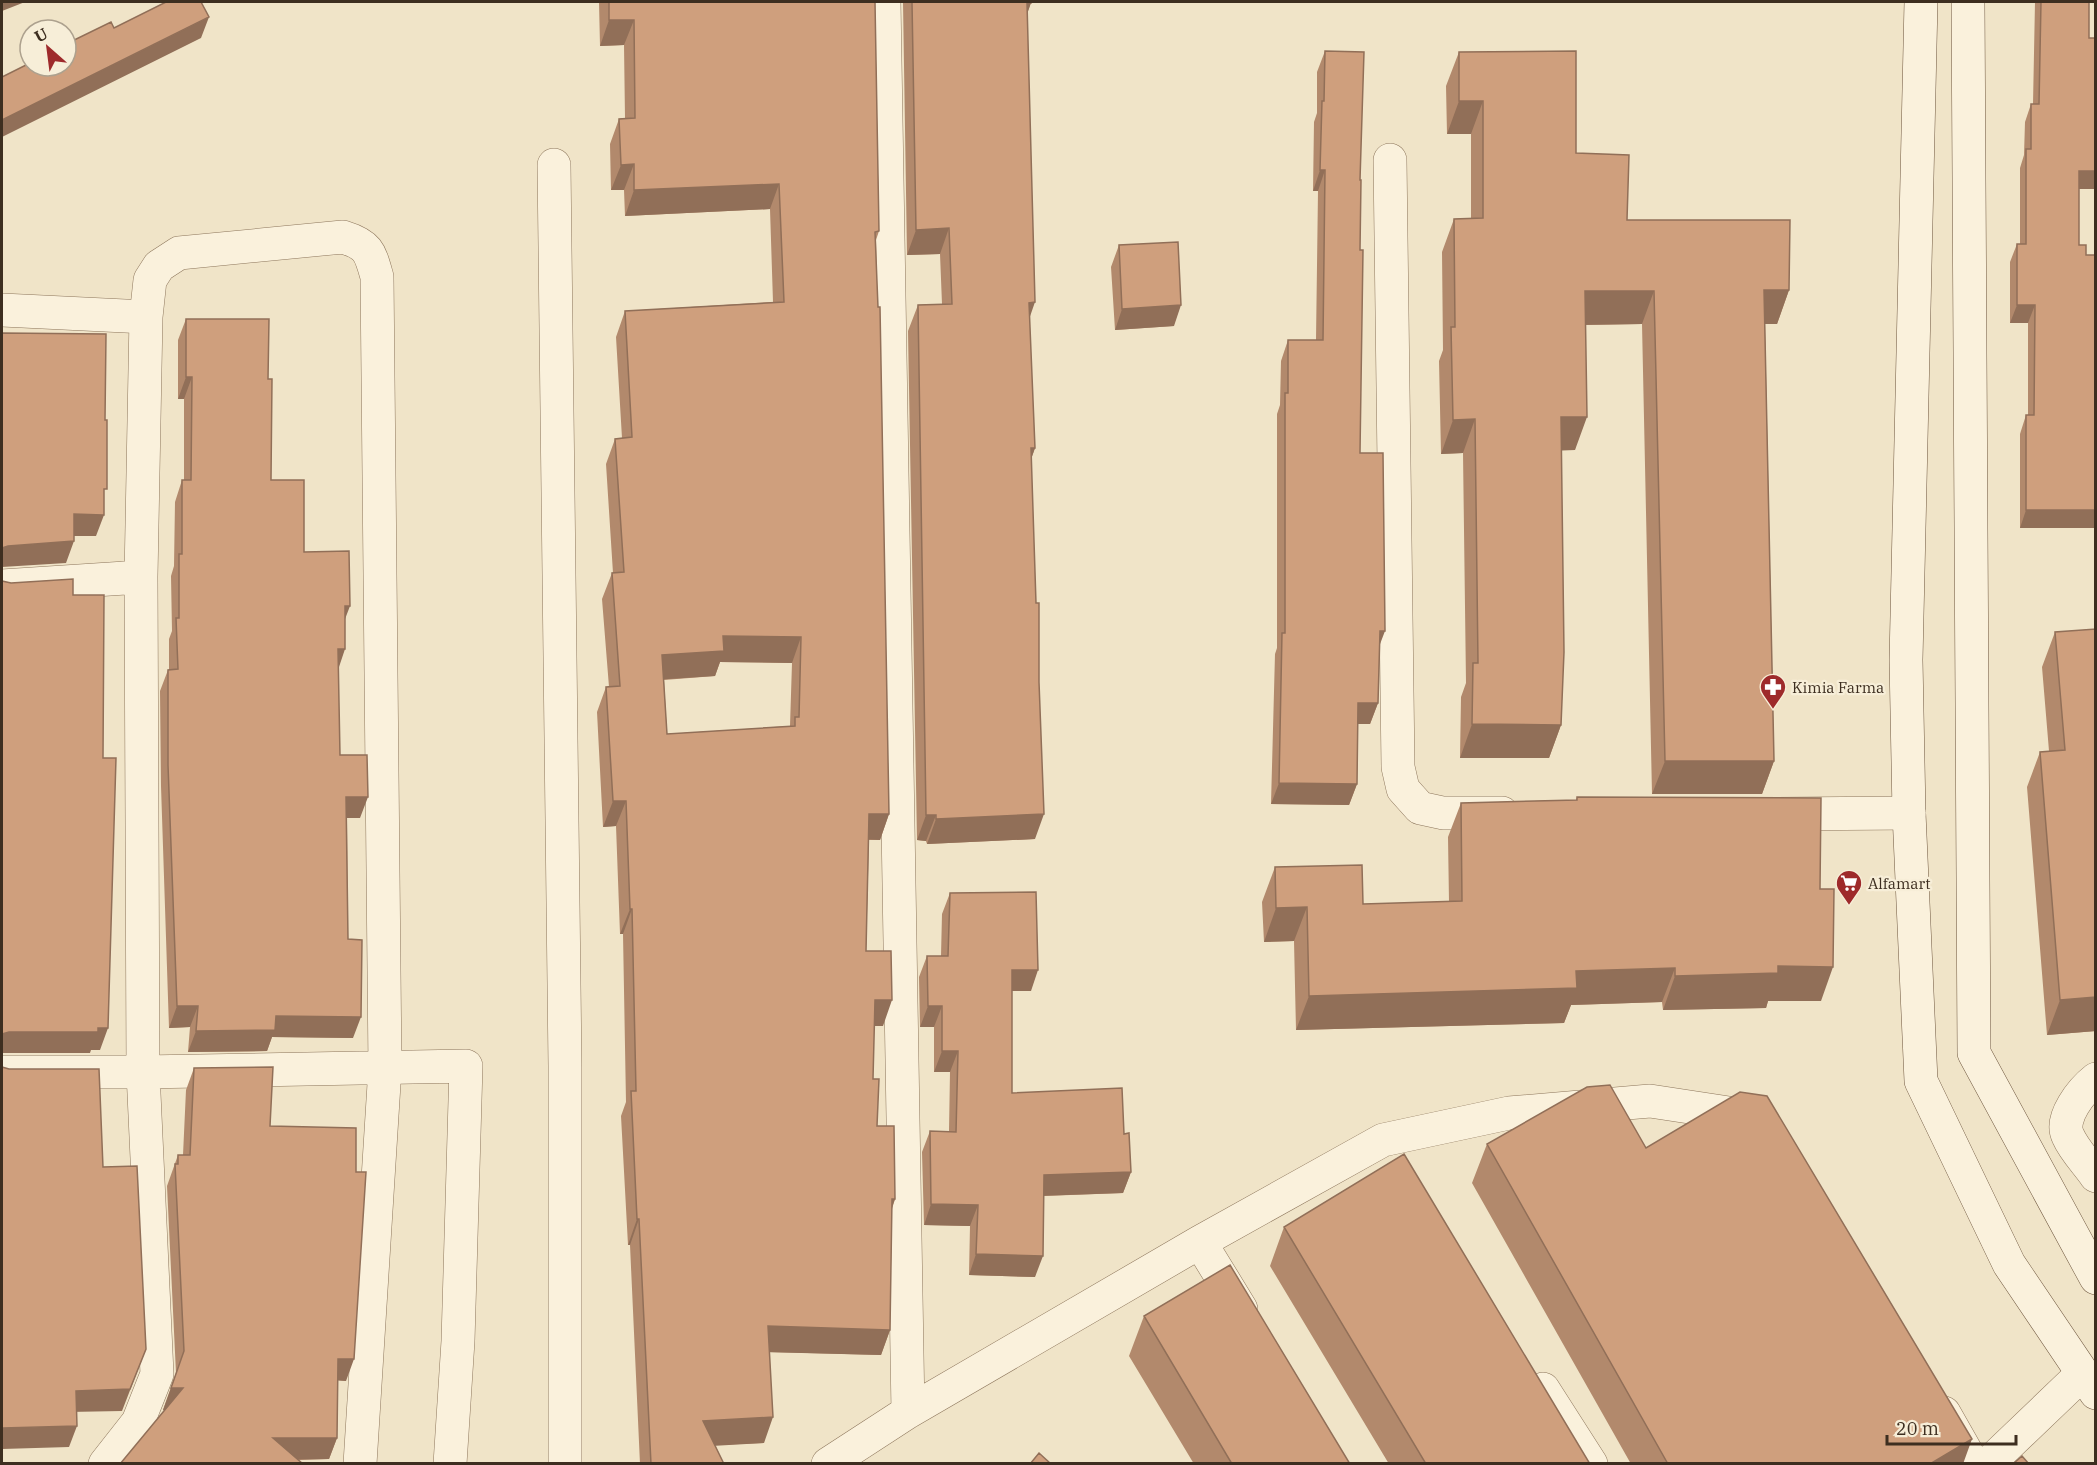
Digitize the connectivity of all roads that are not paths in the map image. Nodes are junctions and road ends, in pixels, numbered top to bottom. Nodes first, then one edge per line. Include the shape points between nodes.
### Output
1 (884, 2) edge
2 (1921, 2) edge
3 (1968, 2) edge
4 (1390, 160) dead end
5 (554, 165) dead end
6 (2, 310) edge
7 (146, 317) junction
8 (141, 577) junction
9 (2, 586) edge
10 (1536, 812) edge
11 (1747, 813) edge
12 (1909, 813) junction
13 (385, 1068) junction
14 (2, 1072) edge
15 (142, 1072) junction
16 (2096, 1079) edge
17 (1778, 1127) edge
18 (1383, 1140) junction
19 (1402, 1169) edge
20 (2096, 1176) edge
21 (1200, 1242) junction
22 (2096, 1278) edge
23 (1256, 1332) edge
24 (1528, 1365) edge
25 (2088, 1384) edge
26 (1932, 1393) edge
27 (909, 1412) junction
28 (105, 1464) edge
29 (360, 1464) edge
30 (450, 1464) edge
31 (565, 1464) edge
32 (828, 1464) edge
33 (1591, 1464) edge
34 (1972, 1464) edge
35 (1988, 1464) edge

1 - 27 street
2 - 12 street via 1906,648
3 - 22 street via 1974,1053
4 - 10 street via 1398,767 1403,789 1420,807 1443,813
5 - 31 street via 565,1066
6 - 7 street
7 - 8 street
7 - 13 street via 150,280 159,266 179,253 343,237 361,242 370,252 377,277
8 - 9 street
8 - 15 street
11 - 12 street
12 - 25 street via 1921,1081 2009,1264
13 - 15 street
13 - 29 street
13 - 30 street via 466,1066 458,1341
14 - 15 street
15 - 28 street via 157,1374 138,1422
16 - 20 street via 2077,1097 2067,1121 2067,1135
17 - 18 street via 1769,1119 1650,1101 1509,1113
18 - 19 street
18 - 21 street
21 - 23 street
21 - 27 street
24 - 33 street
25 - 35 street
26 - 34 street
27 - 32 street

